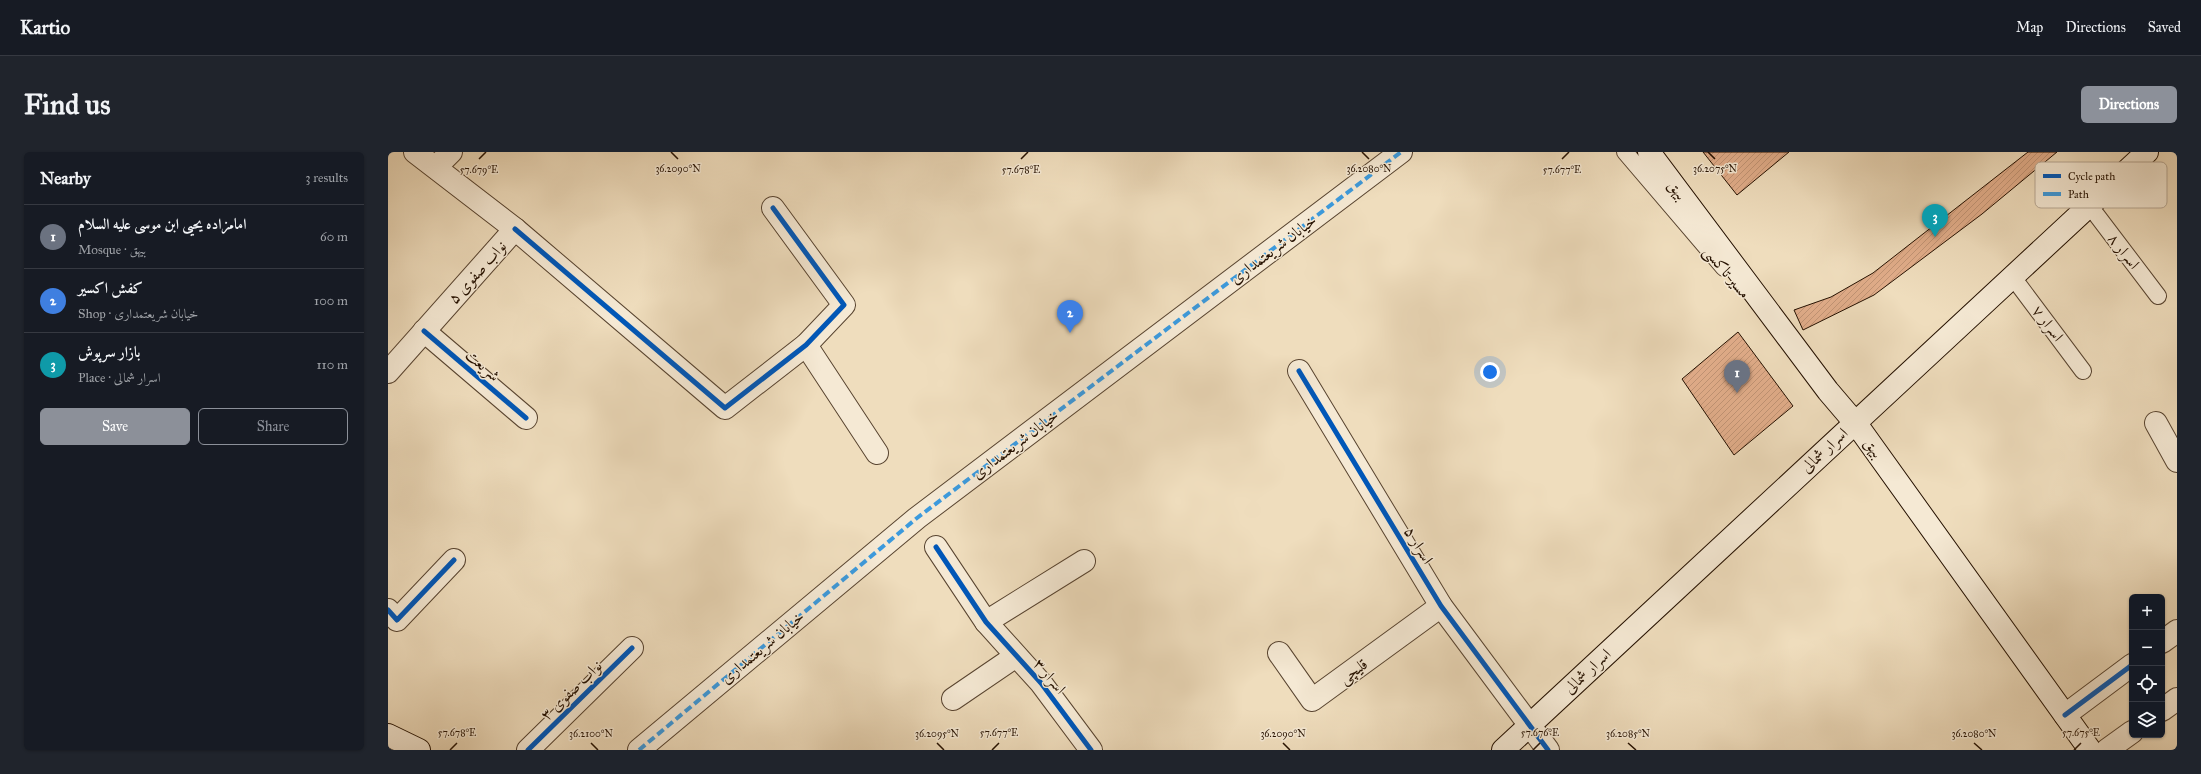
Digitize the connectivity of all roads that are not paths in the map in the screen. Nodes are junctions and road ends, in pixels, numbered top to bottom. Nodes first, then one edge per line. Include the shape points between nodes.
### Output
1 (415, 152) edge
2 (451, 152) edge
3 (1401, 152) edge
4 (1626, 152) edge
5 (1649, 152) edge
6 (2147, 152) edge
7 (2136, 162) edge
8 (436, 167) junction
9 (773, 208) dead end
10 (2087, 208) edge
11 (2091, 208) edge
12 (515, 229) junction
13 (2012, 276) junction
14 (2158, 296) dead end
15 (424, 331) junction
16 (806, 345) junction
17 (1299, 371) dead end
18 (2083, 371) dead end
19 (388, 372) edge
20 (1828, 391) junction
21 (526, 418) dead end
22 (1854, 422) junction
23 (2156, 423) dead end
24 (877, 453) dead end
25 (2177, 461) edge
26 (936, 548) dead end
27 (454, 560) dead end
28 (1084, 561) dead end
29 (1441, 606) junction
30 (388, 610) edge
31 (986, 622) junction
32 (2177, 631) edge
33 (2165, 640) edge
34 (632, 648) dead end
35 (1279, 653) dead end
36 (1016, 656) junction
37 (2131, 666) edge
38 (953, 699) dead end
39 (2177, 700) edge
40 (2165, 708) edge
41 (2065, 715) junction
42 (1529, 726) junction
43 (2129, 734) edge
44 (388, 735) edge
45 (420, 750) edge
46 (528, 750) edge
47 (639, 750) edge
48 (1090, 750) edge
49 (1503, 750) edge
50 (1548, 750) edge
51 (2090, 750) edge
52 (2107, 750) edge

1 - 8 street, نواب صفوی ۵
2 - 8 street
3 - 47 street, خیابان شریعتمداری via 917,518
4 - 20 lane, مسیر تاکسی
5 - 20 street, بیهق
6 - 7 street, اسرار شمالی
8 - 12 street, نواب صفوی ۵
9 - 16 street via 844,305
10 - 13 street, اسرار شمالی
11 - 14 lane, اسرار ۸
12 - 15 street, نواب صفوی ۵
12 - 16 street via 725,408
13 - 18 lane, اسرار ۷
13 - 22 street, اسرار شمالی
15 - 19 street, نواب صفوی ۵
15 - 21 street, شریعت
16 - 24 street
17 - 29 street, اسرار ۵
20 - 22 street, بیهق
22 - 41 street, بیهق
22 - 42 street, اسرار شمالی
23 - 25 street
26 - 31 street, اسرار ۳
27 - 30 street via 397,620
28 - 31 street
29 - 35 street, قلیچی via 1312,700
29 - 42 street, اسرار ۵
31 - 36 street, اسرار ۳
32 - 33 street
34 - 46 street, نواب صفوی ۳
36 - 38 street
36 - 48 street, اسرار ۳ via 1041,683
37 - 41 street
39 - 40 street
41 - 51 street, بیهق
42 - 49 street, اسرار شمالی
42 - 50 street, اسرار ۵
43 - 52 street
44 - 45 street

